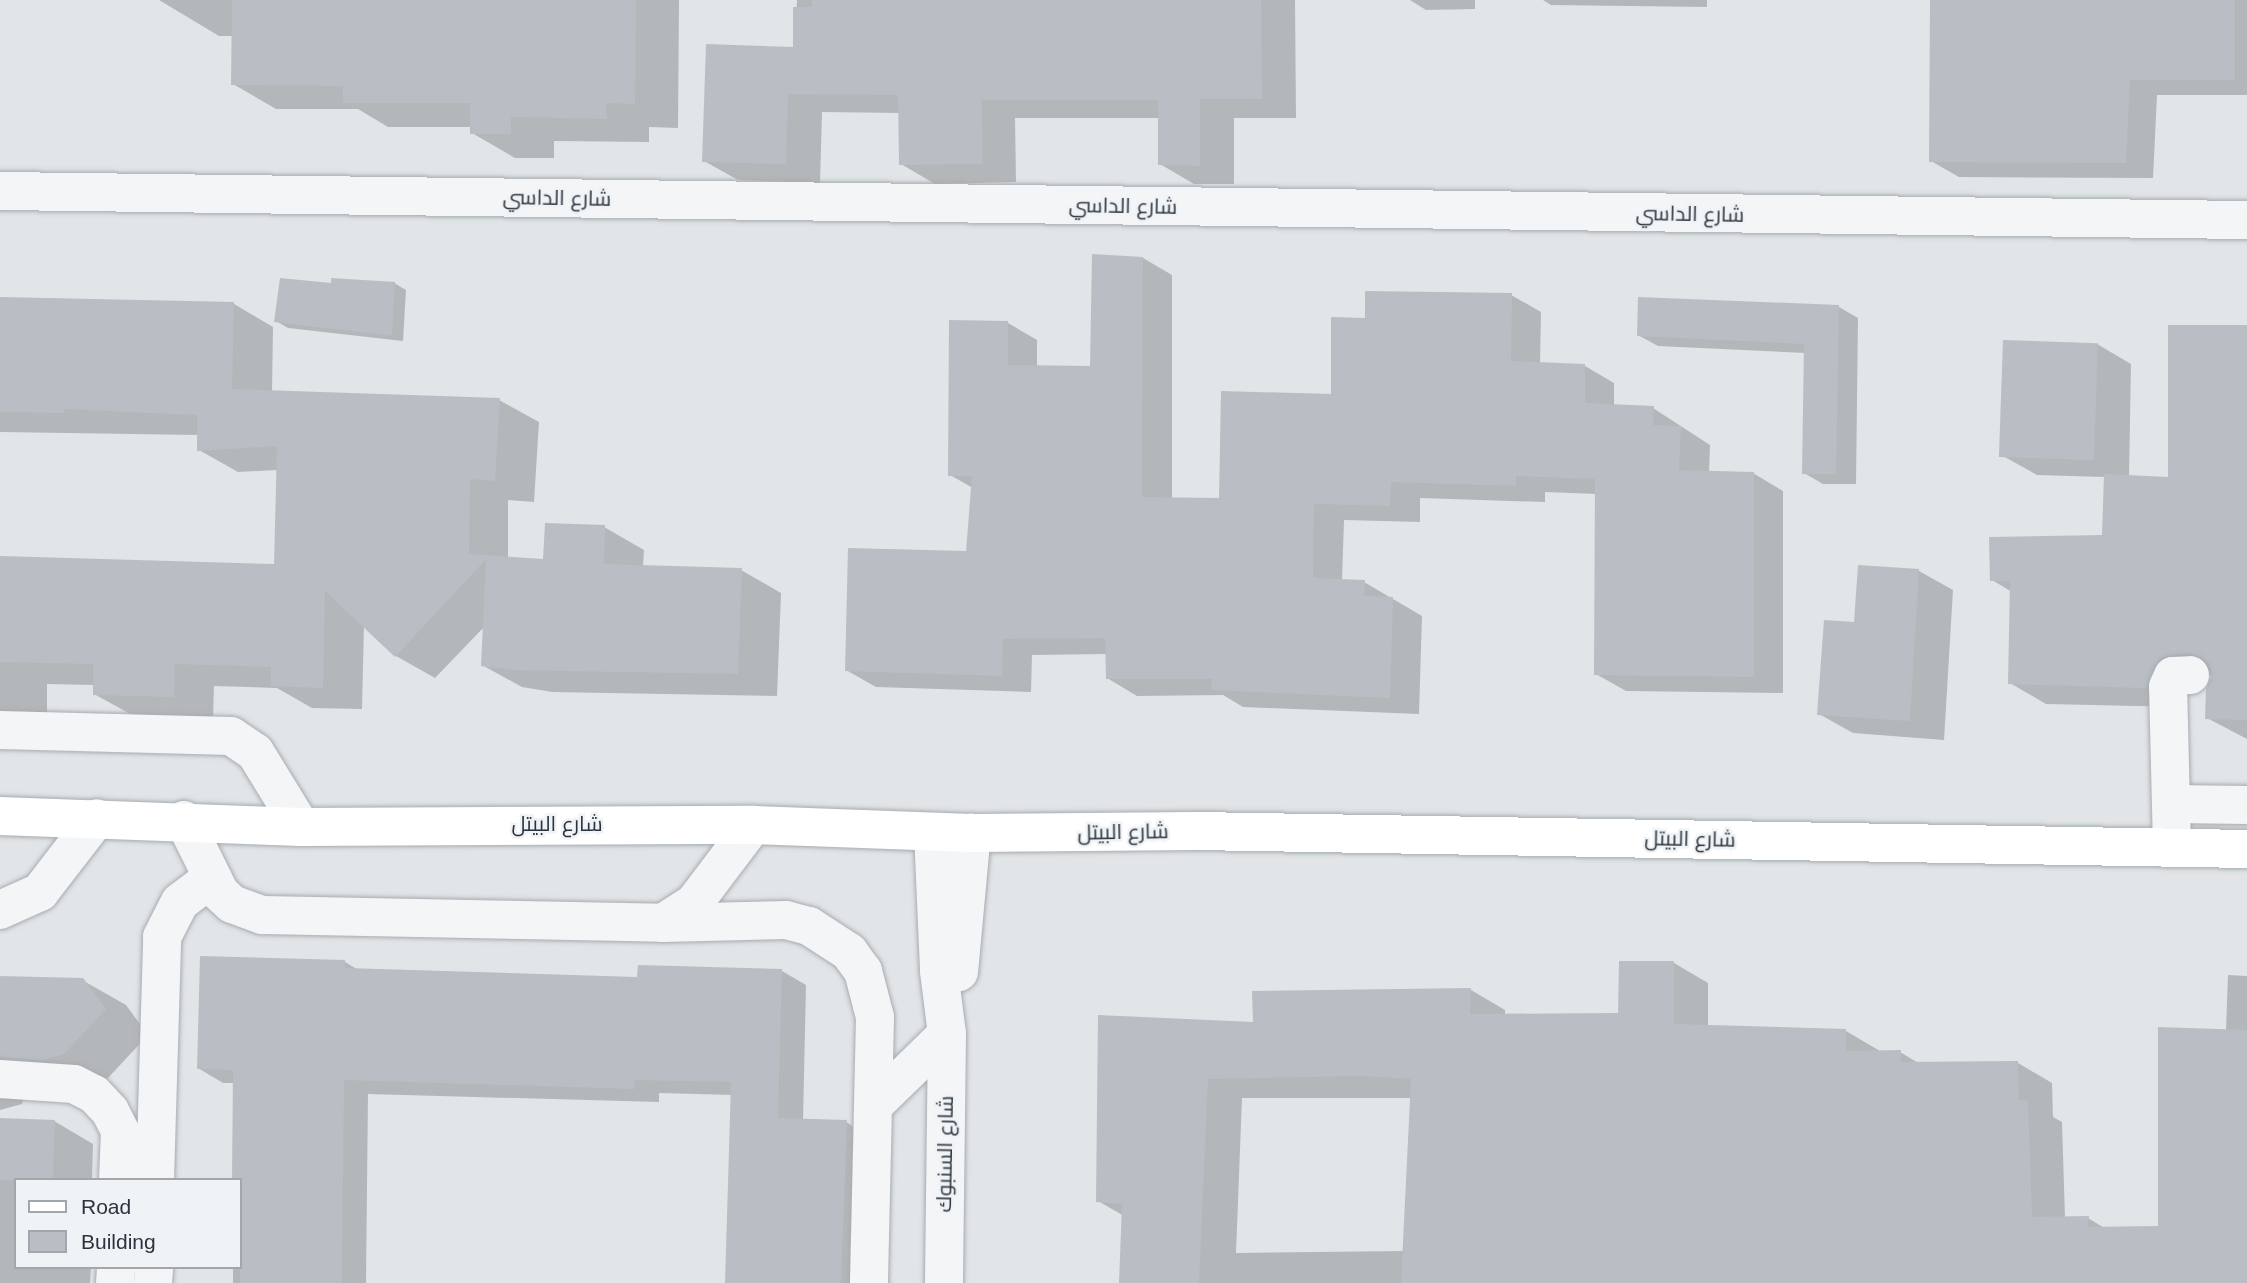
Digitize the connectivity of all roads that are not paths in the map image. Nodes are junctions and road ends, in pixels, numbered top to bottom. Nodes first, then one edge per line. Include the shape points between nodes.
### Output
1 (0, 191) edge
2 (2247, 220) edge
3 (2190, 675) dead end
4 (0, 730) edge
5 (2172, 804) junction
6 (2247, 805) edge
7 (0, 816) edge
8 (97, 818) junction
9 (184, 820) junction
10 (753, 825) junction
11 (301, 827) junction
12 (933, 832) junction
13 (972, 833) junction
14 (2172, 848) junction
15 (2247, 849) edge
16 (211, 879) junction
17 (0, 910) edge
18 (663, 923) junction
19 (947, 1030) junction
20 (0, 1079) edge
21 (873, 1106) junction
22 (118, 1178) edge
23 (155, 1178) edge
24 (869, 1283) edge
25 (944, 1283) edge

1 - 2 street, شارع الداسي
3 - 5 street via 2172,676 2168,687
4 - 11 street via 231,736 256,752
5 - 6 street
5 - 14 street
7 - 8 street, شارع البيتل
8 - 9 street, شارع البيتل
8 - 17 street via 40,892
9 - 11 street, شارع البيتل
9 - 16 street
10 - 11 street, شارع البيتل
10 - 12 street, شارع البيتل
10 - 18 street via 694,903
12 - 13 street, شارع البيتل
12 - 19 street, شارع السنبوك via 939,971
13 - 14 street, شارع البيتل via 1196,831
13 - 19 street, شارع السنبوك via 957,981
14 - 15 street, شارع البيتل
16 - 18 street via 232,904 263,915
16 - 23 street via 180,902 162,937
18 - 21 street via 786,920 810,926 849,952 872,993
19 - 21 street
19 - 25 street, شارع السنبوك
20 - 22 street via 74,1084 94,1094 120,1131
21 - 24 street

